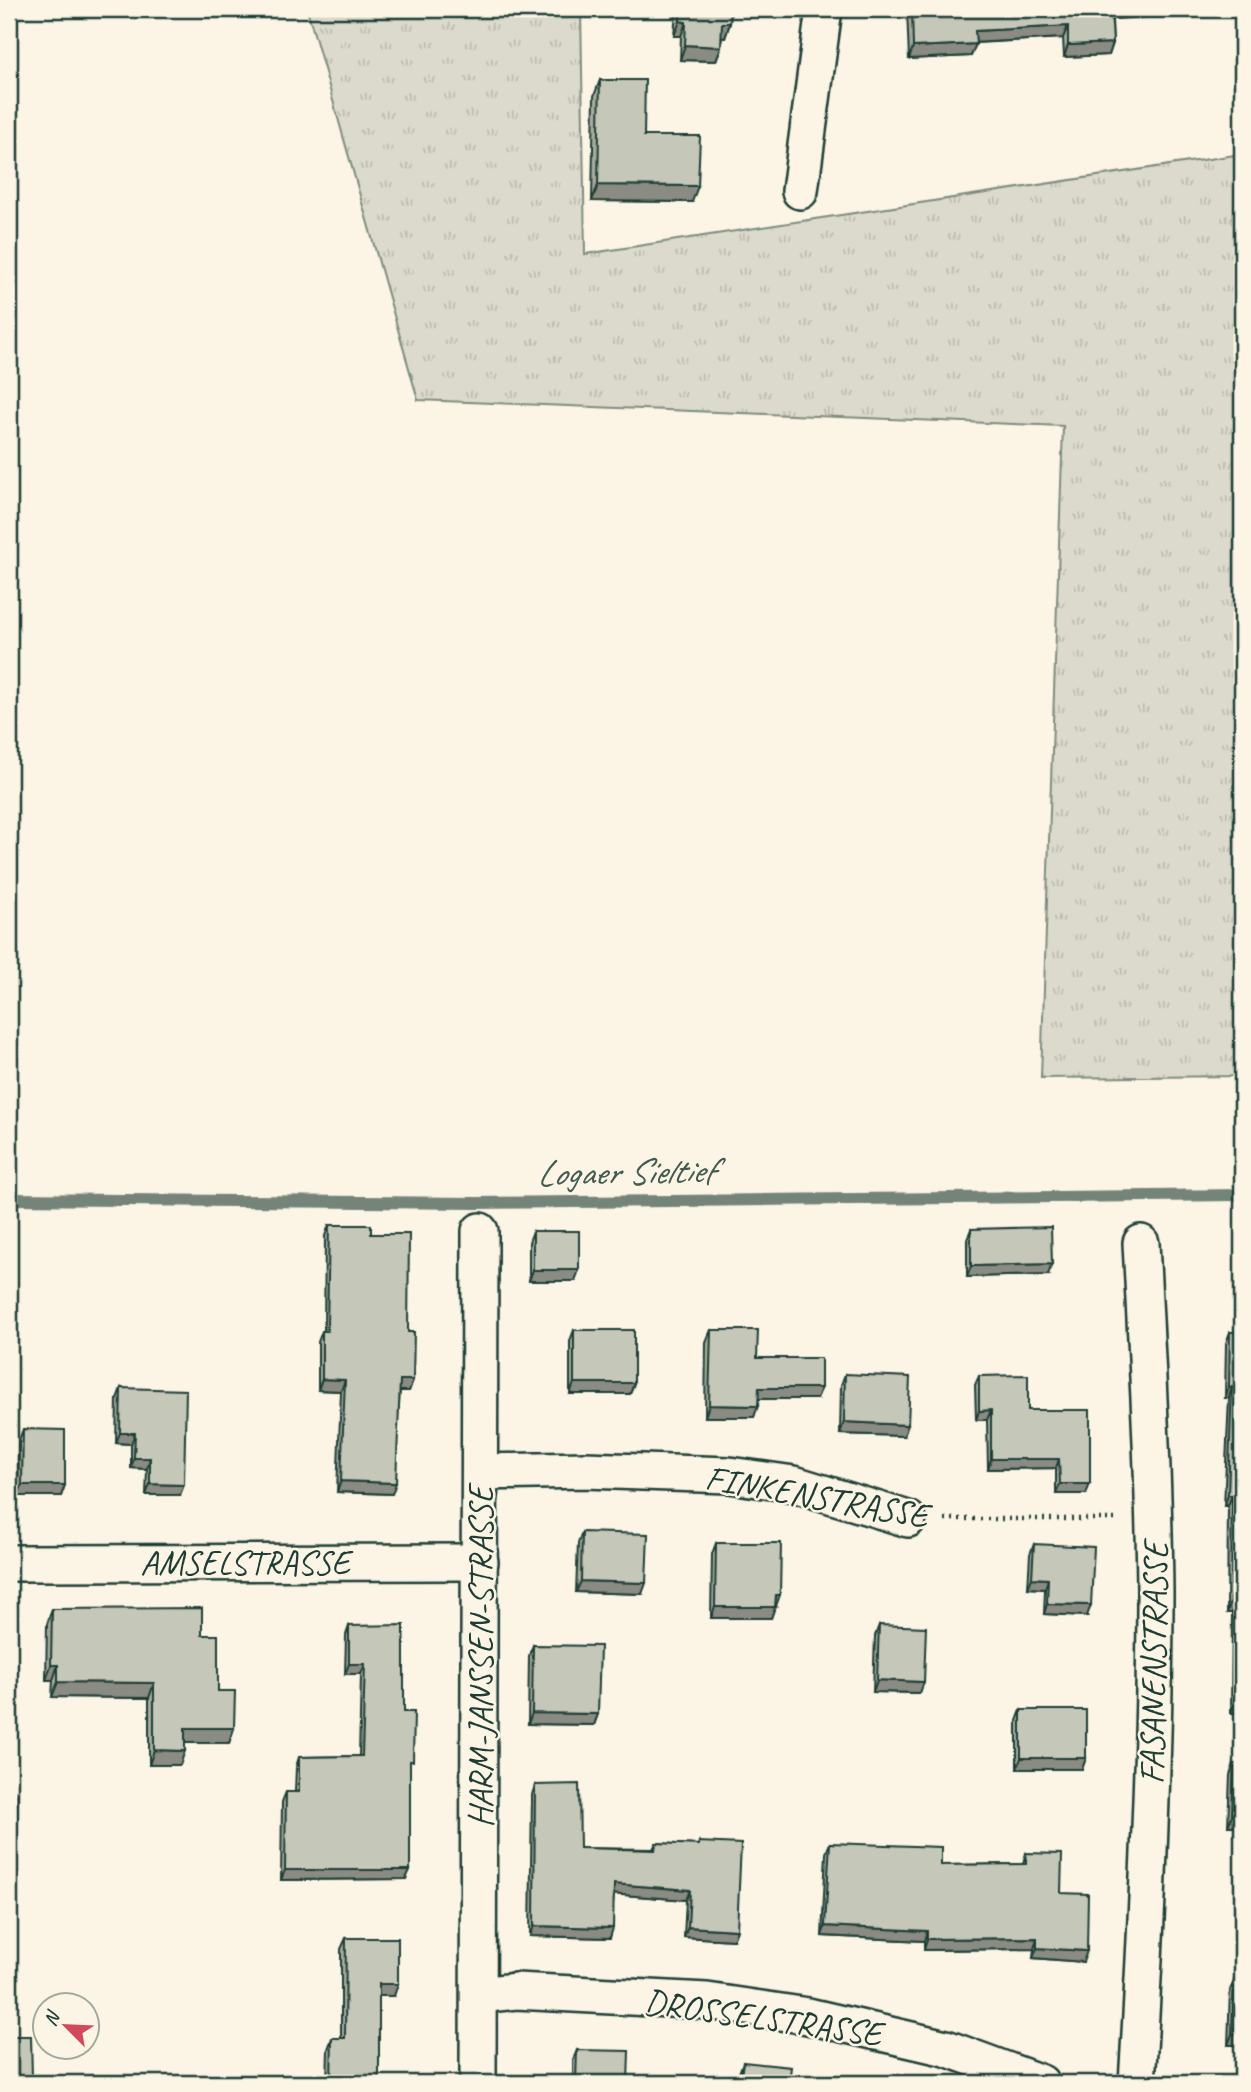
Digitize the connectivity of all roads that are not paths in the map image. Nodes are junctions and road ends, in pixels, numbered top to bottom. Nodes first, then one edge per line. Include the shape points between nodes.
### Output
1 (824, 9) edge
2 (800, 191) dead end
3 (480, 1231) dead end
4 (1141, 1243) dead end
5 (481, 1472) junction
6 (908, 1519) road end
7 (480, 1562) junction
8 (9, 1563) edge
9 (479, 1995) junction
10 (478, 2083) edge
11 (1041, 2083) edge
12 (1137, 2083) edge

1 - 2 street
3 - 5 street, HARM-JANSSEN-STRASSE
4 - 12 street, FASANENSTRASSE via 1154,1519 1150,1881
5 - 6 street, FINKENSTRASSE via 729,1475 794,1484
5 - 7 street, HARM-JANSSEN-STRASSE
7 - 8 street, AMSELSTRASSE
7 - 9 street, HARM-JANSSEN-STRASSE
9 - 10 street, HARM-JANSSEN-STRASSE
9 - 11 street, DROSSELSTRASSE via 516,1991 707,2001 808,2016 946,2048

